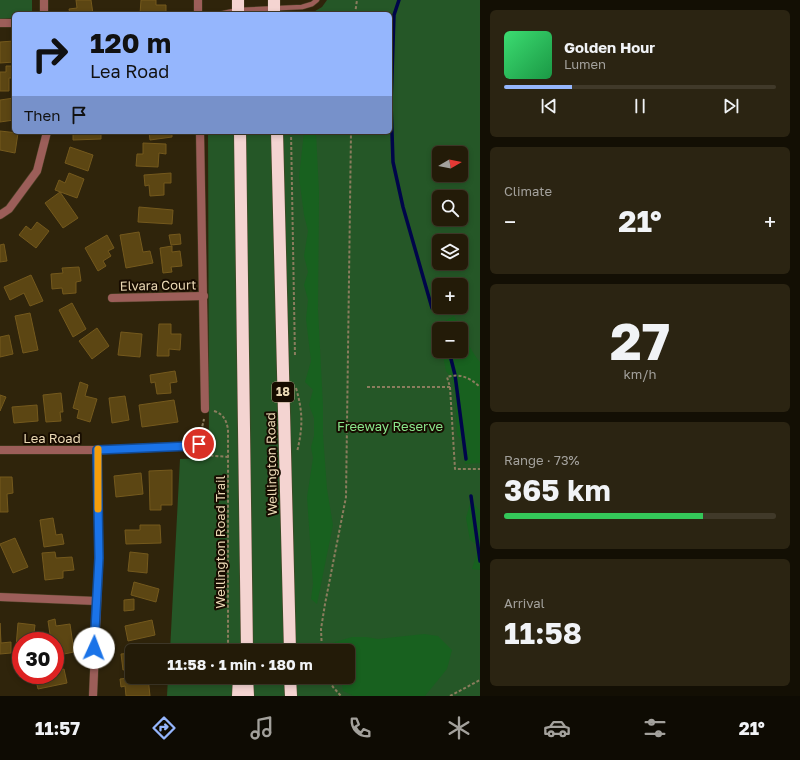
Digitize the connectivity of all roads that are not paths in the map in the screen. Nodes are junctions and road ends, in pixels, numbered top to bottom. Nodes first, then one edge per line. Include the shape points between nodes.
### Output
1 (44, 0) edge
2 (198, 0) edge
3 (317, 0) edge
4 (274, 7) edge
5 (238, 8) edge
6 (44, 12) edge
7 (198, 12) edge
8 (225, 12) edge
9 (0, 23) edge
10 (12, 23) edge
11 (46, 134) edge
12 (200, 134) edge
13 (240, 134) edge
14 (277, 134) edge
15 (0, 215) edge
16 (204, 296) junction
17 (112, 298) dead end
18 (205, 409) road end
19 (199, 444) road end
20 (0, 450) edge
21 (97, 450) junction
22 (246, 591) junction
23 (0, 597) edge
24 (96, 601) junction
25 (242, 644) edge
26 (247, 644) edge
27 (290, 644) edge
28 (239, 684) edge
29 (248, 684) edge
30 (290, 684) edge
31 (93, 696) edge
32 (238, 696) edge
33 (248, 696) edge
34 (291, 696) edge

1 - 6 street
2 - 7 street
3 - 4 lane via 307,6
4 - 5 lane
5 - 8 lane
9 - 10 street
11 - 15 street via 36,171 9,209
12 - 16 street
13 - 22 highway, Wellington Road
14 - 27 highway, Wellington Road / 18
16 - 17 street, Elvara Court
16 - 18 street
19 - 21 street, Lea Road
20 - 21 street, Lea Road
21 - 24 street via 99,558
22 - 25 highway
22 - 26 highway, Wellington Road
23 - 24 street
24 - 31 street
28 - 32 highway
29 - 33 highway
30 - 34 highway

